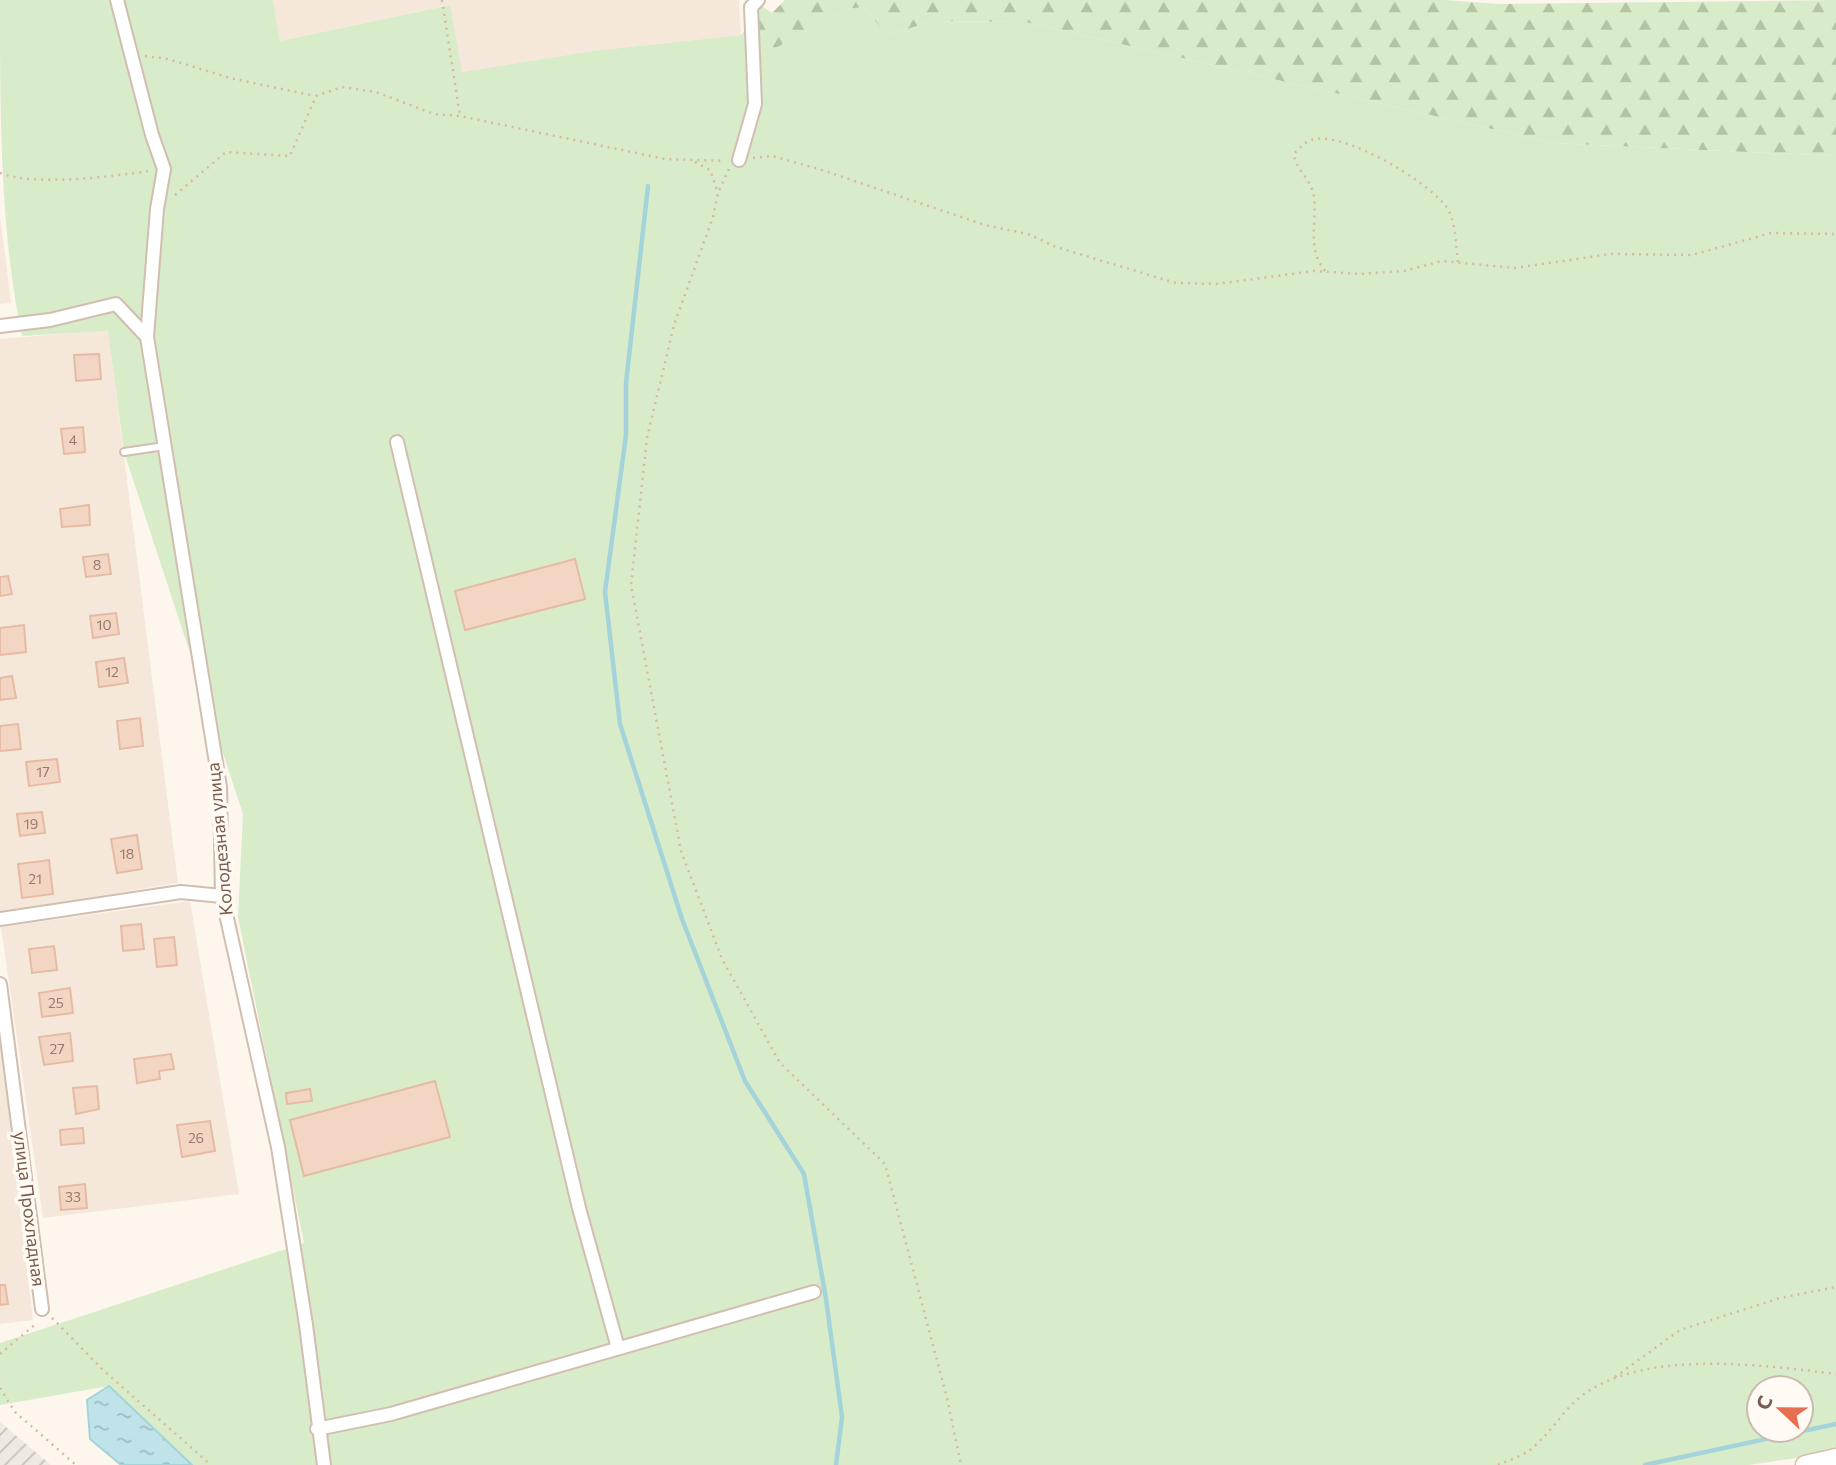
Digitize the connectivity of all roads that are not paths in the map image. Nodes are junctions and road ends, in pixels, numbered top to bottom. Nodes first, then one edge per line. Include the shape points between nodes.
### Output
1 (117, 0) edge
2 (758, 0) edge
3 (739, 160) road end
4 (0, 326) edge
5 (148, 337) junction
6 (397, 442) dead end
7 (164, 446) junction
8 (124, 453) dead end
9 (222, 896) junction
10 (0, 919) edge
11 (0, 984) edge
12 (814, 1292) dead end
13 (42, 1309) road end
14 (618, 1348) junction
15 (317, 1429) junction
16 (1836, 1458) edge
17 (324, 1465) edge
18 (1805, 1465) edge

1 - 5 street, Колодезная улица via 164,169
2 - 3 street via 751,7 755,104
4 - 5 street via 116,304
5 - 7 street, Колодезная улица
6 - 14 street via 575,1195
7 - 8 lane
7 - 9 street, Колодезная улица via 220,787
9 - 10 street via 181,892
9 - 15 street, Колодезная улица via 278,1147 305,1314
11 - 13 street, улица Прохладная
12 - 14 street
14 - 15 street via 391,1415
15 - 17 street, Колодезная улица
16 - 18 street

